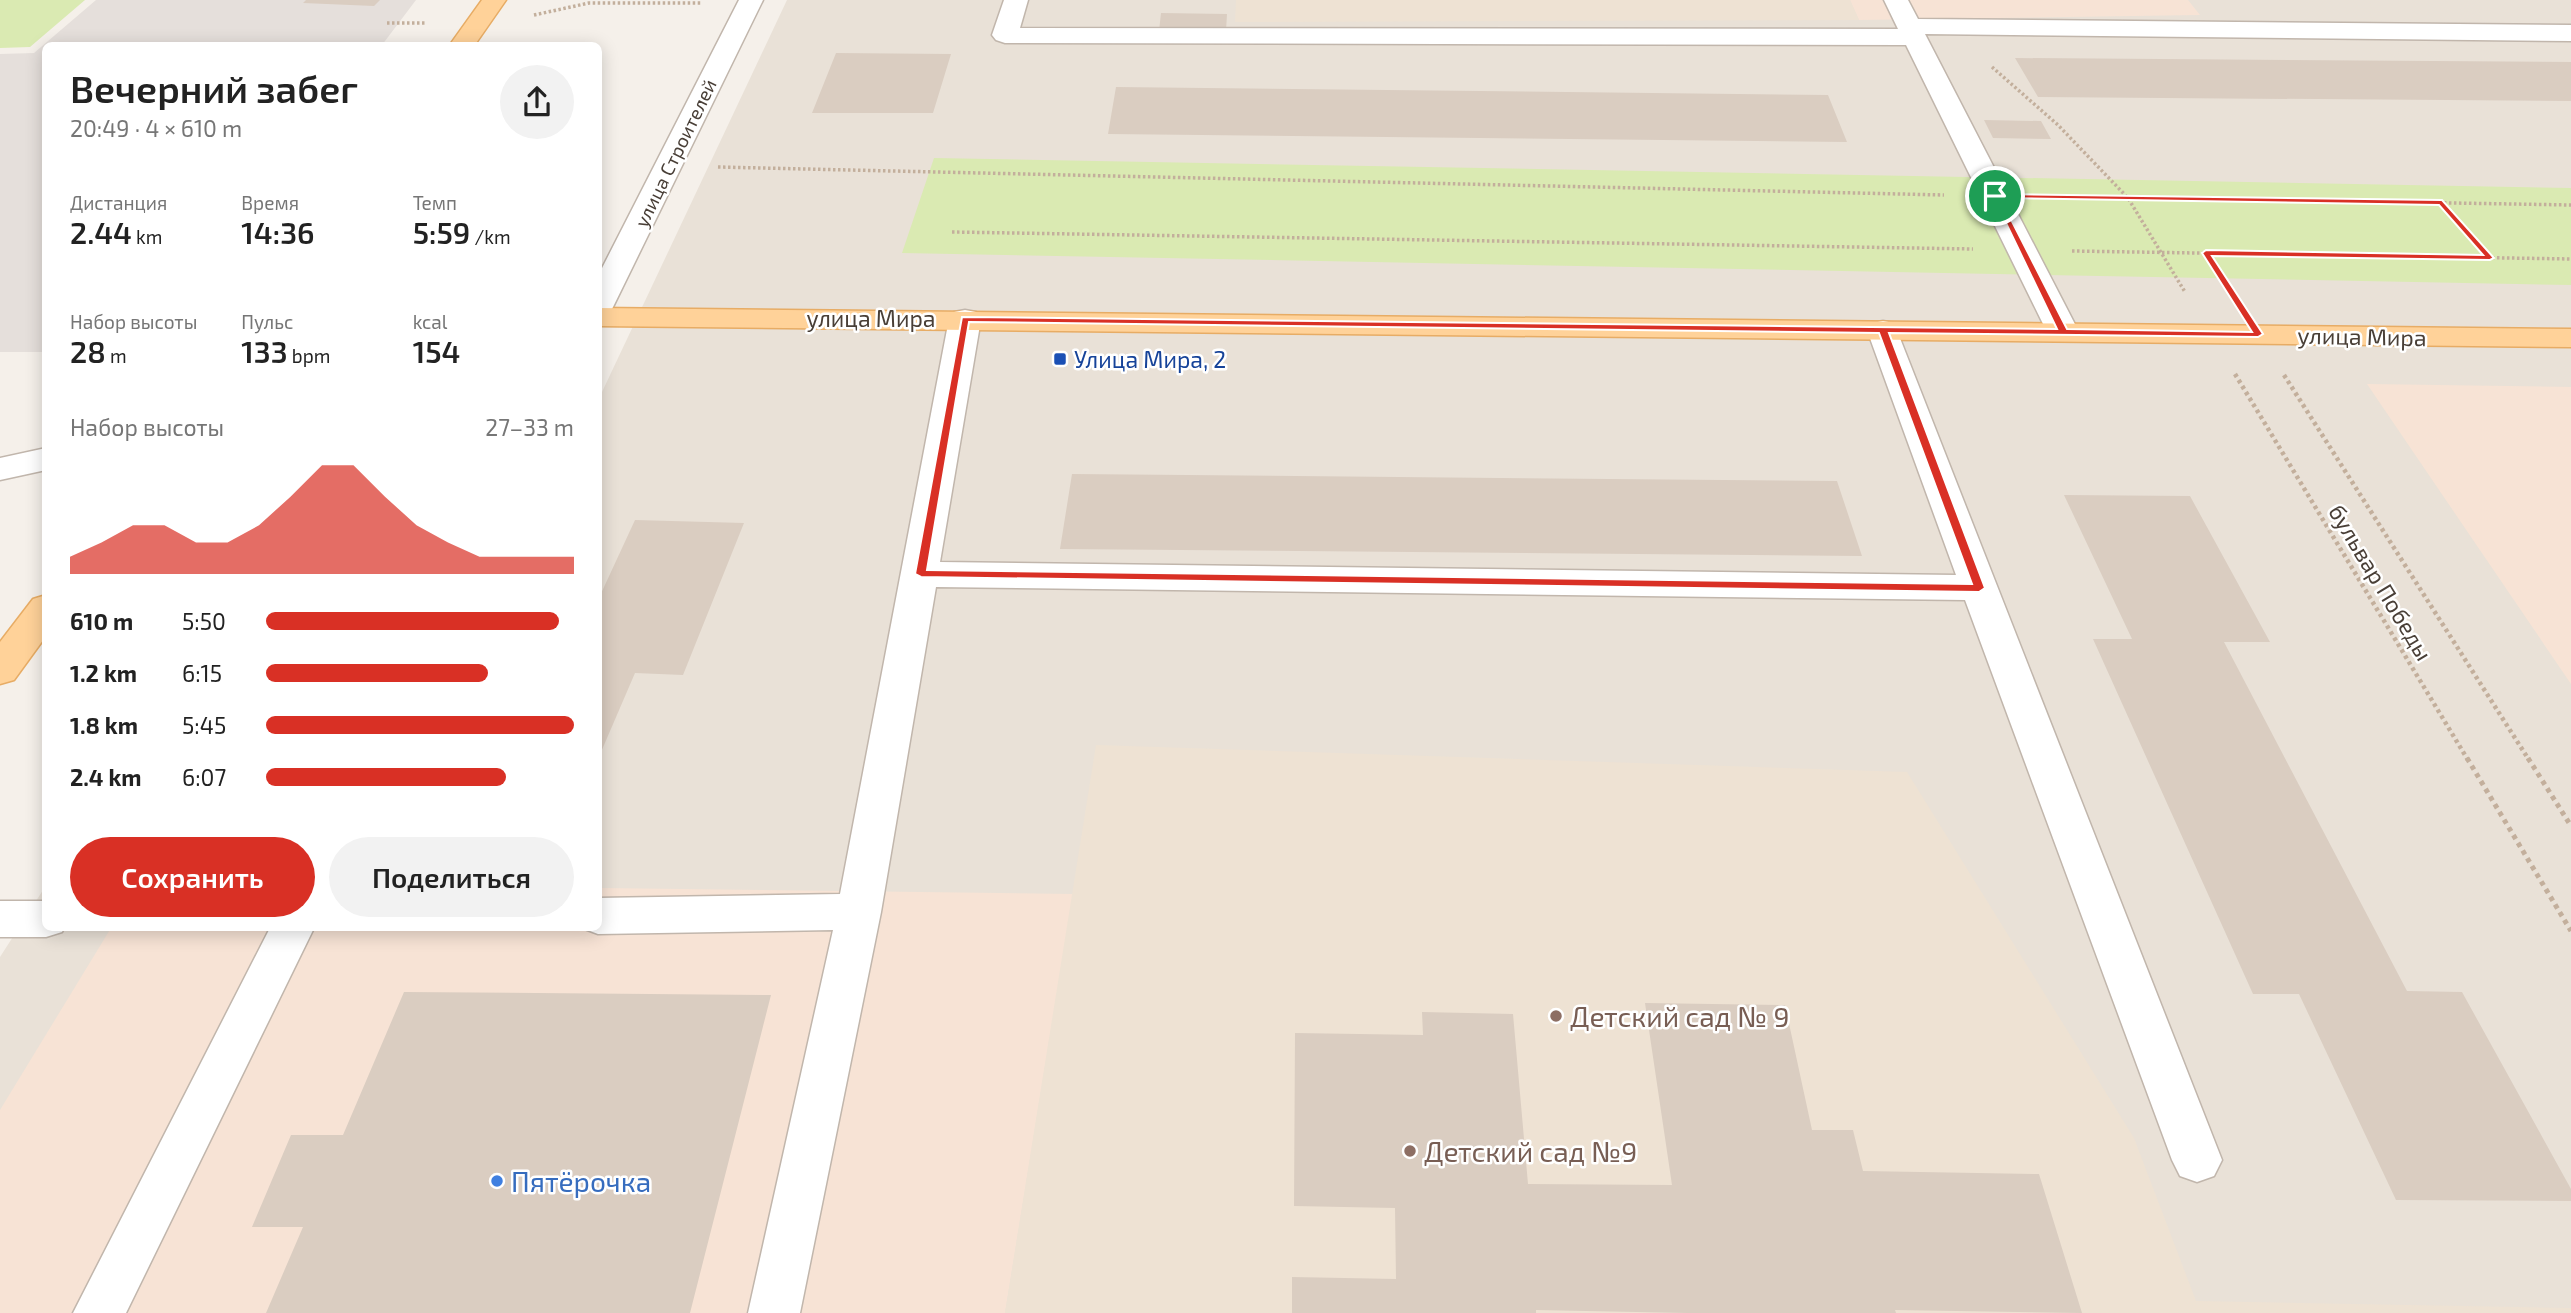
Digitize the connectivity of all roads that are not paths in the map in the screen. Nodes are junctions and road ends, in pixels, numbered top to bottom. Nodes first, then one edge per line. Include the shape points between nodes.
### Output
1 (494, 0) edge
2 (1016, 0) edge
3 (1896, 0) edge
4 (750, 1) edge
5 (1912, 31) junction
6 (2571, 33) edge
7 (464, 42) edge
8 (602, 299) edge
9 (602, 317) edge
10 (965, 319) junction
11 (1883, 330) junction
12 (2063, 332) junction
13 (2571, 338) edge
14 (42, 460) edge
15 (0, 469) edge
16 (921, 574) junction
17 (1979, 588) junction
18 (42, 613) edge
19 (0, 670) edge
20 (859, 912) junction
21 (602, 916) edge
22 (0, 919) edge
23 (42, 919) edge
24 (290, 931) edge
25 (2197, 1160) dead end
26 (99, 1313) edge
27 (774, 1313) edge

1 - 7 main road
2 - 5 street via 1005,35
3 - 5 street
4 - 8 street, улица Строителей
5 - 6 street via 1946,26
5 - 12 street
9 - 10 main road, улица Мира
10 - 11 main road, улица Мира
10 - 16 street
11 - 12 main road, улица Мира
11 - 17 street
12 - 13 main road, улица Мира
14 - 15 street
16 - 17 street
16 - 20 street
17 - 25 street
18 - 19 main road
20 - 21 street
20 - 27 street
22 - 23 street
24 - 26 street

